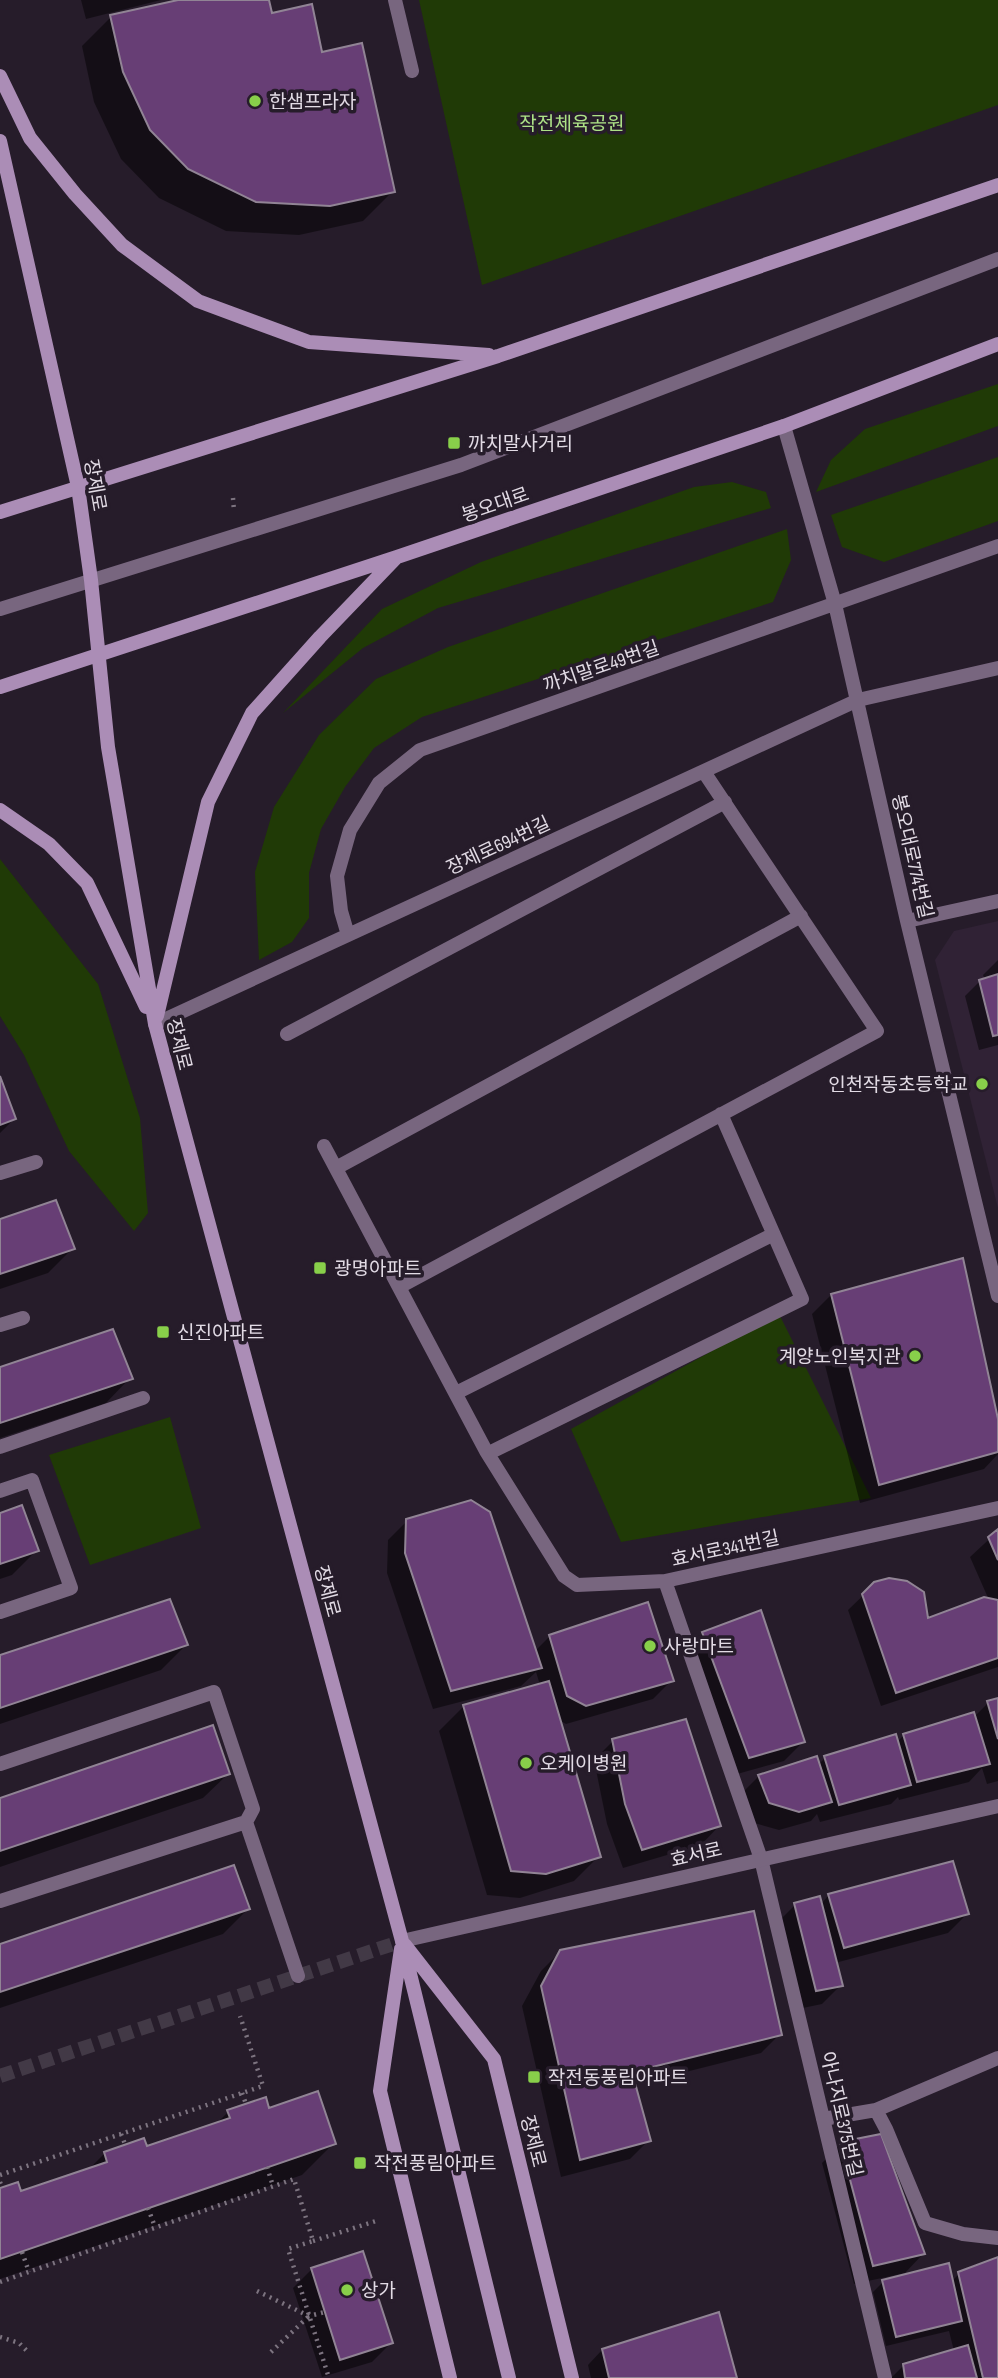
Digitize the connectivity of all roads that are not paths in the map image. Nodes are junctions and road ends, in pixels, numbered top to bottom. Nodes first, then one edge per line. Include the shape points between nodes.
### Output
1 (395, 0) edge
2 (412, 71) dead end
3 (0, 76) edge
4 (0, 141) edge
5 (998, 185) edge
6 (998, 259) edge
7 (998, 344) edge
8 (498, 356) junction
9 (784, 426) junction
10 (78, 487) junction
11 (0, 512) edge
12 (998, 546) edge
13 (397, 557) junction
14 (91, 580) junction
15 (835, 604) junction
16 (0, 609) edge
17 (99, 655) junction
18 (998, 668) edge
19 (0, 687) edge
20 (858, 700) junction
21 (704, 772) junction
22 (725, 802) junction
23 (0, 810) edge
24 (998, 901) edge
25 (801, 916) junction
26 (907, 921) junction
27 (348, 936) junction
28 (155, 1024) junction
29 (287, 1034) dead end
30 (721, 1114) junction
31 (324, 1146) dead end
32 (36, 1162) dead end
33 (336, 1168) junction
34 (0, 1173) edge
35 (772, 1235) junction
36 (399, 1287) junction
37 (998, 1296) edge
38 (23, 1318) dead end
39 (0, 1325) edge
40 (456, 1393) junction
41 (143, 1398) dead end
42 (0, 1447) edge
43 (489, 1453) junction
44 (0, 1491) edge
45 (998, 1508) edge
46 (665, 1581) junction
47 (0, 1612) edge
48 (0, 1764) edge
49 (998, 1805) edge
50 (246, 1822) junction
51 (761, 1859) junction
52 (0, 1901) edge
53 (402, 1941) junction
54 (298, 1976) dead end
55 (998, 2058) edge
56 (876, 2110) junction
57 (823, 2119) junction
58 (998, 2238) edge
59 (450, 2378) edge
60 (509, 2378) edge
61 (572, 2378) edge
62 (885, 2378) edge

1 - 2 street
3 - 8 main road via 30,138 75,194 122,245 198,301 309,342
4 - 10 main road, 장제로
5 - 8 main road
6 - 14 street via 461,465
7 - 9 main road, 봉오대로
8 - 10 main road
9 - 13 main road, 봉오대로
9 - 15 street, 봉오대로774번길
10 - 11 main road
10 - 14 main road, 장제로
12 - 15 street, 까치말로49번길
13 - 17 main road, 봉오대로
13 - 28 main road via 252,713 208,802
14 - 16 street
14 - 17 main road, 장제로
15 - 20 street, 봉오대로774번길
15 - 27 street, 까치말로49번길 via 420,750 379,783 350,830 337,876
17 - 19 main road, 봉오대로
17 - 28 main road, 장제로 via 108,747
18 - 20 street, 장제로694번길
20 - 21 street, 장제로694번길
20 - 26 street, 봉오대로774번길
21 - 22 street
21 - 27 street, 장제로694번길
22 - 25 street
22 - 29 street
23 - 28 main road via 49,844 88,883
24 - 26 street
25 - 30 street via 877,1031
25 - 33 street
26 - 37 street, 봉오대로774번길
27 - 28 street, 장제로694번길
28 - 53 main road, 장제로
30 - 35 street
30 - 36 street
31 - 33 street
32 - 34 street
33 - 36 street
35 - 40 street
35 - 43 street via 802,1298
36 - 40 street
38 - 39 street
40 - 43 street
41 - 42 street
43 - 46 street via 564,1576 577,1585
44 - 47 street via 32,1480 71,1588
45 - 46 street, 효서로341번길
46 - 51 street, 효서로341번길
48 - 50 street via 214,1692 253,1809
49 - 51 street, 효서로
50 - 52 street
50 - 54 street
51 - 53 street, 효서로
51 - 57 street, 아나지로375번길
53 - 59 main road, 장제로 via 380,2091
53 - 60 main road, 장제로
53 - 61 main road, 장제로 via 494,2059
55 - 56 street
56 - 57 street
56 - 58 street via 925,2223
57 - 62 street, 아나지로375번길

